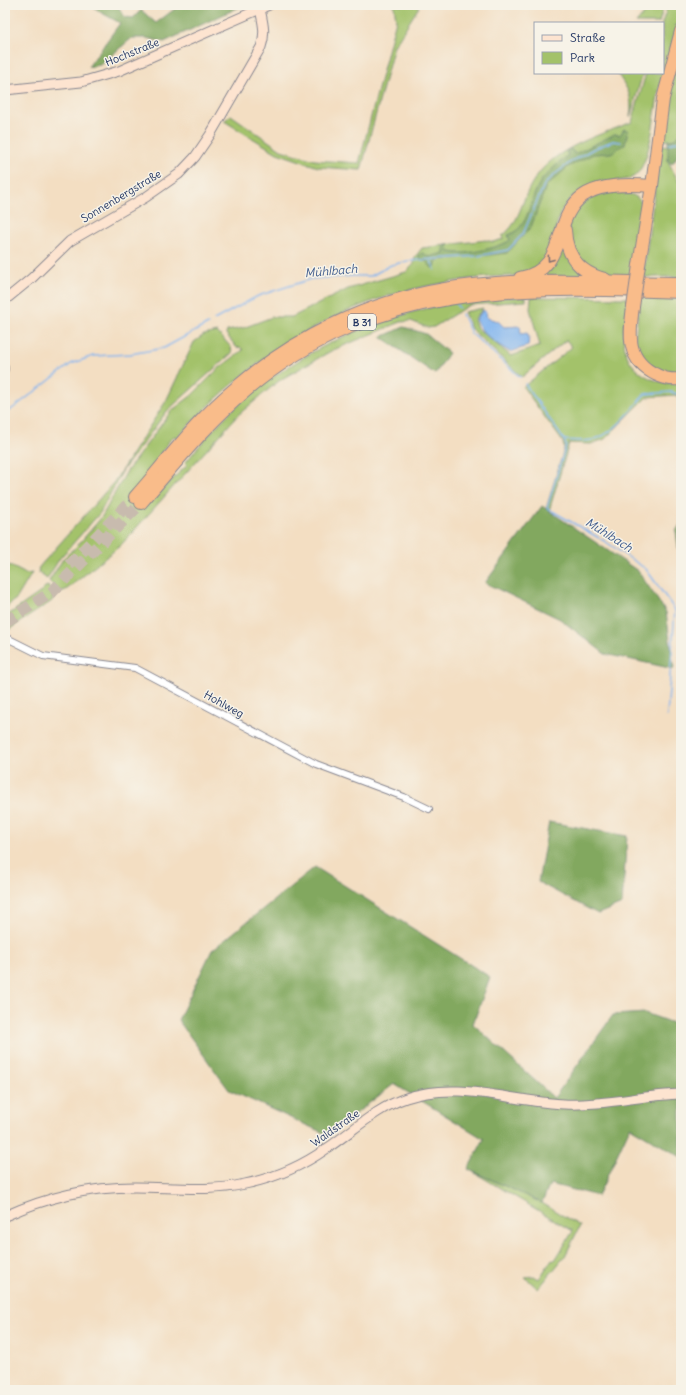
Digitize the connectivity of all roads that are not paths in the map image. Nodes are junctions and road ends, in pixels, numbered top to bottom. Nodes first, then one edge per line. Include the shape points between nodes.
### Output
1 (265, 7) edge
2 (681, 31) edge
3 (5, 90) edge
4 (655, 158) junction
5 (632, 184) junction
6 (611, 187) junction
7 (651, 190) junction
8 (565, 223) junction
9 (620, 282) junction
10 (681, 283) edge
11 (492, 284) junction
12 (678, 293) edge
13 (5, 300) edge
14 (681, 379) edge
15 (5, 637) edge
16 (429, 809) dead end
17 (681, 1094) edge
18 (5, 1216) edge

1 - 3 street, Hochstraße via 119,71 81,82
1 - 13 street, Sonnenbergstraße via 261,47 195,157 162,187 70,241
2 - 4 highway via 663,99
4 - 5 highway via 645,174
4 - 7 highway
5 - 6 highway
5 - 7 highway
6 - 7 highway
6 - 8 highway via 592,191 580,198 570,210
7 - 14 highway, bridge via 630,340 636,358 643,367 651,373 671,380
8 - 9 highway via 566,244 576,263 596,277
8 -> 11 highway via 554,255 542,268 525,277
9 - 10 highway, B 31
9 - 11 highway, B 31
11 - 12 highway, B 31 via 444,289 386,304 329,326 288,349 220,402 138,500 248,388 303,350 362,321 422,303 479,294 521,291
15 - 16 street, Hohlweg via 43,656 135,668 316,764
17 - 18 street, Waldstraße via 564,1104 478,1092 451,1090 424,1093 389,1105 305,1162 261,1180 243,1185 210,1188 96,1188 51,1198

